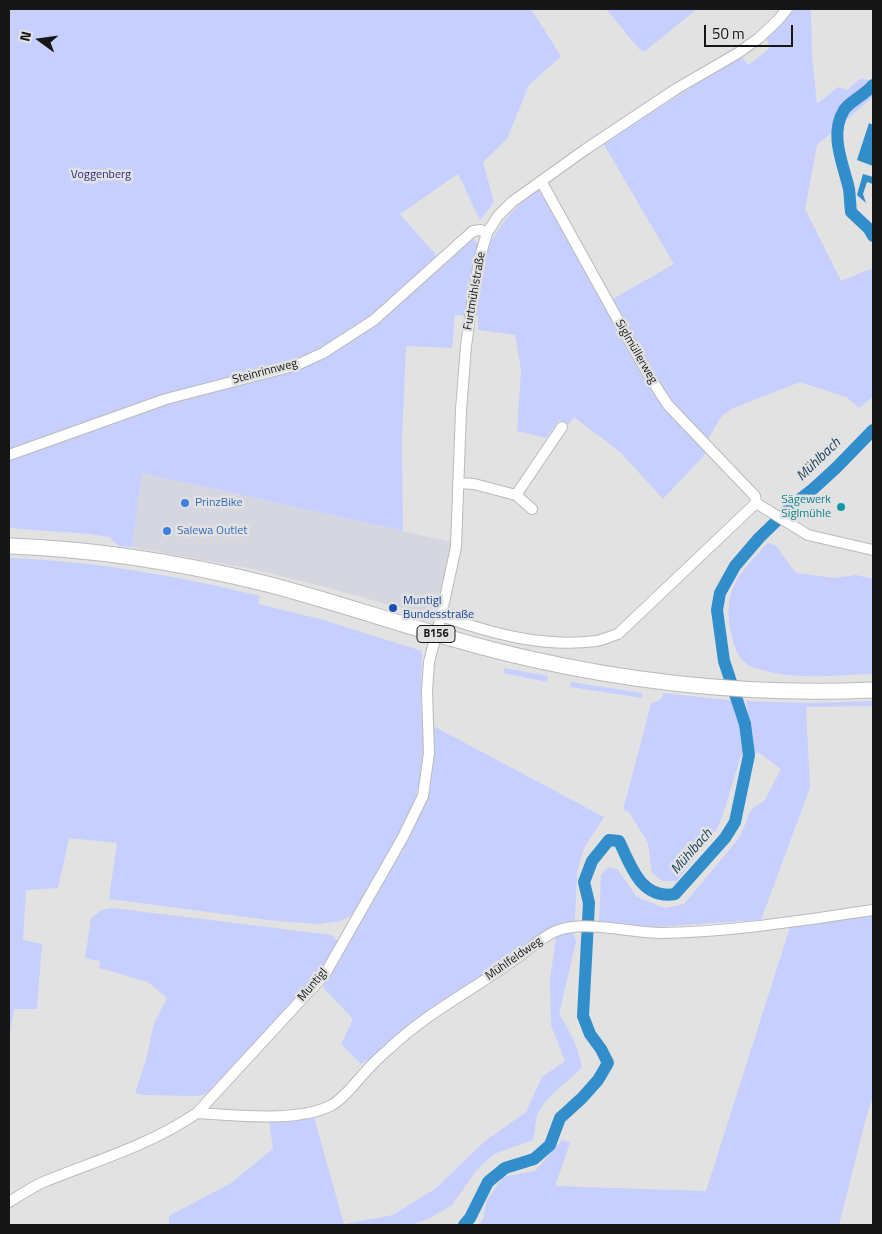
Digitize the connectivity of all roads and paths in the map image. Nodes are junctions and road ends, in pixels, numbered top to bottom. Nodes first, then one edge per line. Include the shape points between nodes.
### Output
1 (787, 9) edge
2 (541, 181) junction
3 (487, 233) junction
4 (562, 427) dead end
5 (9, 455) edge
6 (458, 483) junction
7 (516, 495) junction
8 (756, 503) junction
9 (532, 509) dead end
10 (9, 546) edge
11 (873, 550) edge
12 (441, 616) junction
13 (436, 634) junction
14 (873, 690) edge
15 (873, 910) edge
16 (197, 1113) junction
17 (9, 1202) edge

1 - 2 street, Furtmühlstraße via 759,38 738,53 676,89
2 - 3 street, Furtmühlstraße via 512,202
2 - 8 street, Siglmüllerweg via 648,376 668,405 755,496
3 - 5 street, Steinrinnweg via 473,231 374,320 323,353 298,364 166,399
3 - 6 street, Furtmühlstraße via 472,296 466,346
4 - 7 street
6 - 7 street
6 - 12 street, Furtmühlstraße via 456,547
7 - 9 street
8 - 11 street, Siglmüllerweg via 808,535
8 - 12 street via 618,634 597,641 548,643 518,639
10 - 13 main road, B156 via 160,562 267,584
12 - 13 street, Furtmühlstraße
13 - 14 main road, B156 via 530,659 646,680 748,689
13 - 16 street, Muntigl via 429,662 429,752 423,796 403,838 325,974
15 - 16 street, Mühlfeldweg via 752,927 674,932 576,926 560,930 546,936 412,1028 332,1104 302,1113 276,1116
16 - 17 street, Muntigl via 136,1147 43,1182

